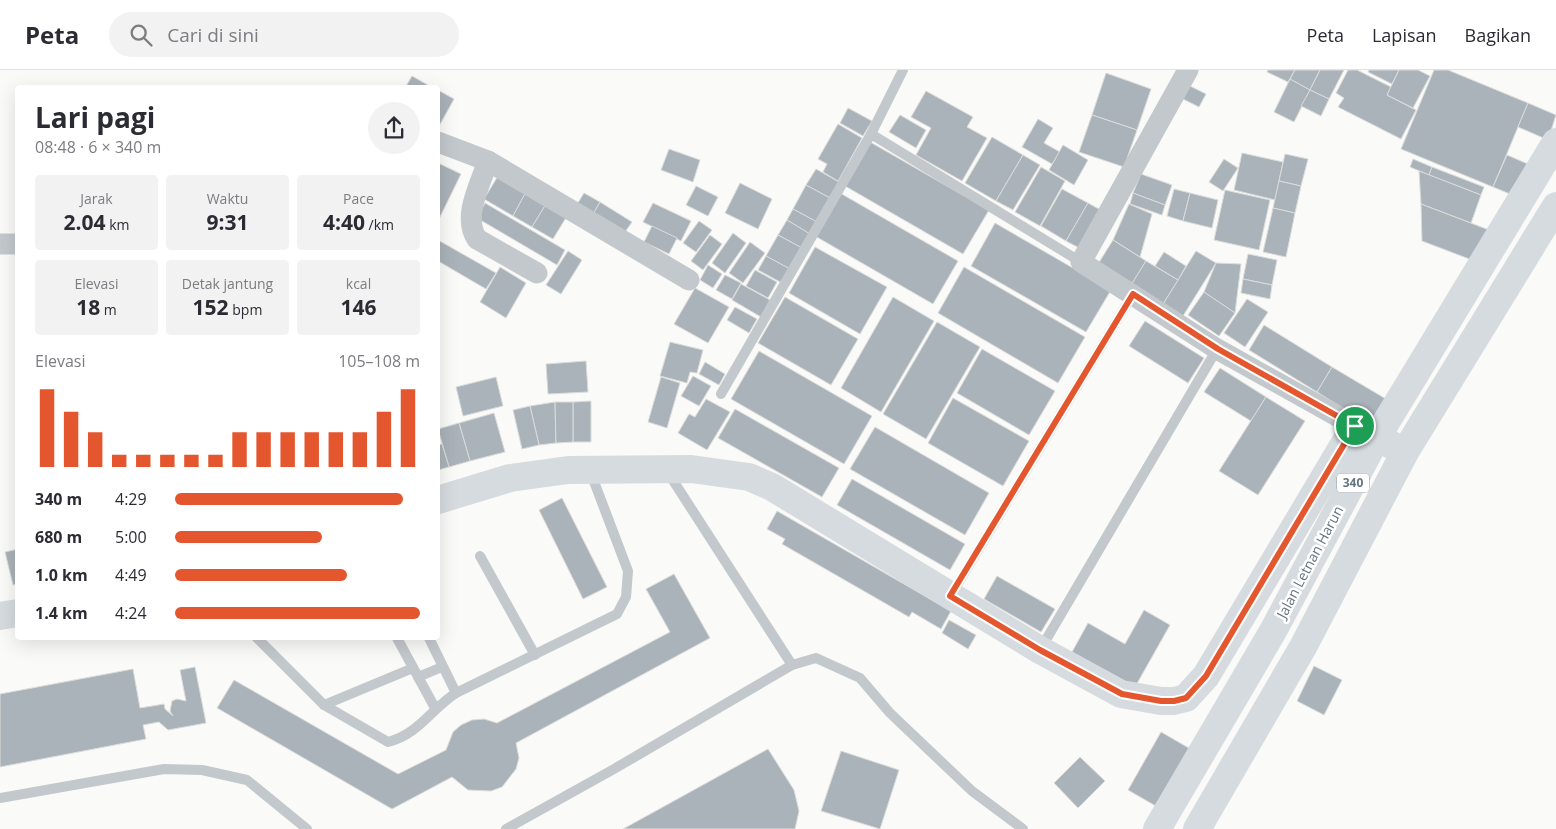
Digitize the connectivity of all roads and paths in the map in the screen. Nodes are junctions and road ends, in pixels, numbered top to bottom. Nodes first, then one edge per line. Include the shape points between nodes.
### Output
1 (903, 70) edge
2 (1188, 70) edge
3 (871, 134) junction
4 (1556, 142) edge
5 (440, 143) edge
6 (488, 161) junction
7 (1556, 206) edge
8 (0, 244) edge
9 (15, 244) edge
10 (1081, 262) junction
11 (537, 272) dead end
12 (689, 280) dead end
13 (1133, 294) junction
14 (1218, 349) junction
15 (721, 394) dead end
16 (1366, 432) junction
17 (1405, 452) junction
18 (678, 469) junction
19 (590, 470) junction
20 (440, 499) edge
21 (480, 556) dead end
22 (950, 596) junction
23 (15, 613) edge
24 (0, 616) edge
25 (259, 640) edge
26 (397, 640) edge
27 (430, 640) edge
28 (1040, 650) junction
29 (535, 655) junction
30 (792, 665) junction
31 (442, 667) junction
32 (416, 672) junction
33 (456, 693) junction
34 (324, 705) junction
35 (435, 708) junction
36 (0, 798) edge
37 (307, 829) edge
38 (506, 829) edge
39 (1023, 829) edge
40 (1157, 829) edge
41 (1197, 829) edge

1 - 3 lane
2 - 10 street
3 - 10 lane
3 - 15 lane
4 - 16 main road, Jalan Letnan Harun / 340
5 - 6 street
6 - 11 street via 472,210 472,231 477,239
6 - 12 street
7 - 17 main road, 340
8 - 9 street
10 - 13 street
13 - 14 street
13 - 22 lane
14 - 16 street
14 - 28 lane
16 - 17 main road
16 - 28 main road via 1206,676 1186,698 1161,701 1122,694
16 - 40 main road, Jalan Letnan Harun / 340 via 1273,631
17 - 41 main road, 340 via 1303,647
18 - 19 main road
18 - 22 main road via 727,473 772,486
18 - 30 lane
19 - 20 main road via 510,478
19 - 29 lane via 628,571 626,597 618,614
21 - 29 lane
22 - 28 main road
23 - 24 main road
25 - 34 lane
26 - 32 lane
27 - 31 lane
29 - 33 lane
30 - 38 lane
30 - 39 lane via 816,658 860,678 890,713 972,791
31 - 32 lane
31 - 33 lane
32 - 34 lane
32 - 35 lane
33 - 35 lane
34 - 35 lane via 388,742 425,722
36 - 37 lane via 164,769 202,770 247,780

